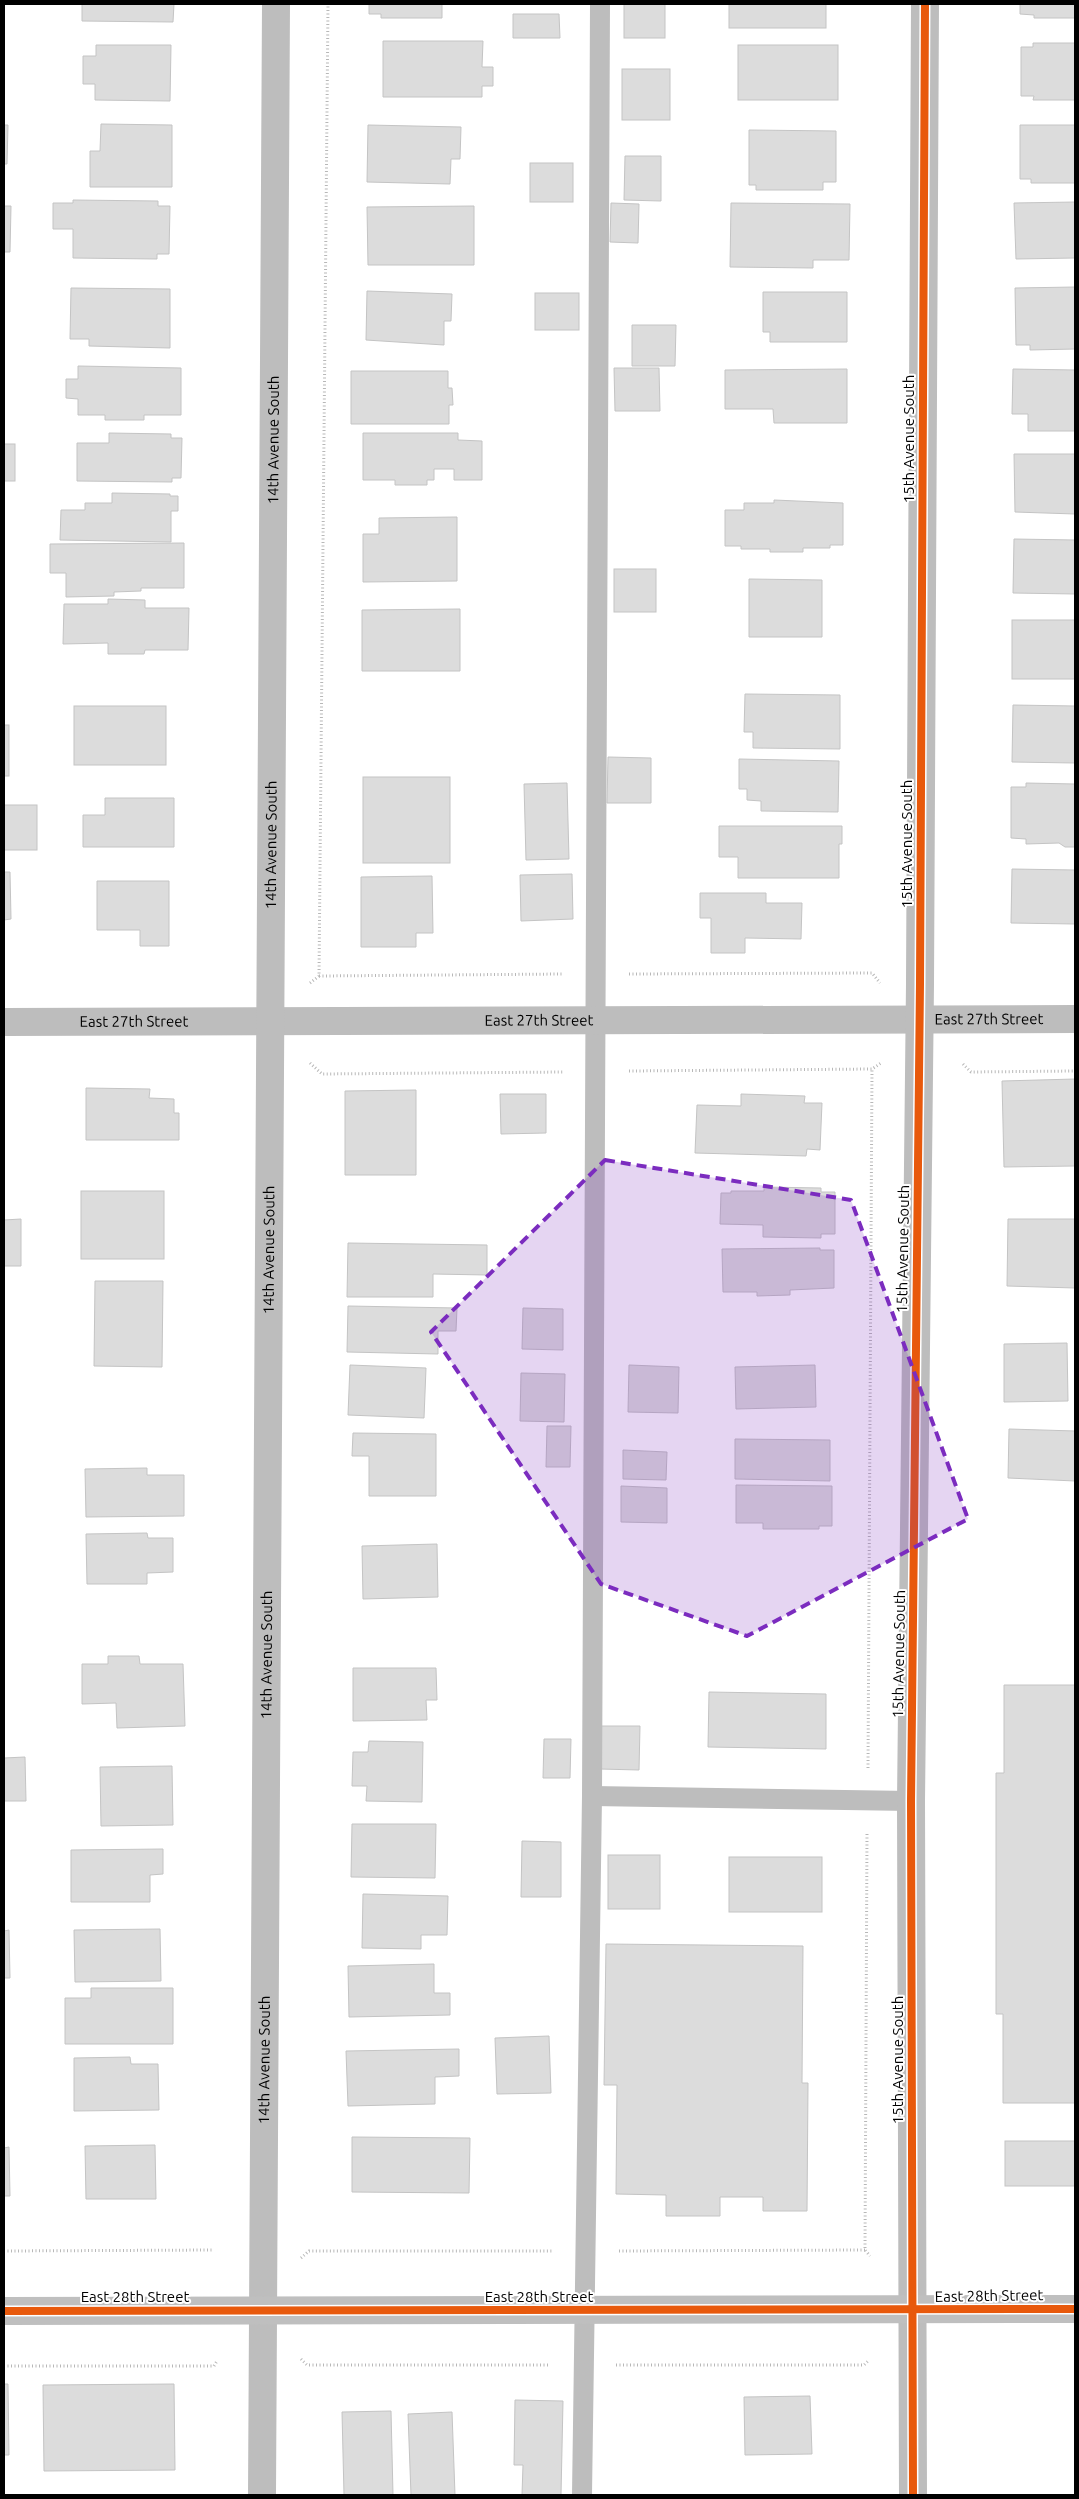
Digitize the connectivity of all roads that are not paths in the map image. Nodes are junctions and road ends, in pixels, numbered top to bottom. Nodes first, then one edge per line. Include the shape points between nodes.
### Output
1 (276, 4) edge
2 (600, 4) edge
3 (925, 4) edge
4 (919, 1019) junction
5 (1075, 1019) edge
6 (270, 1020) junction
7 (594, 1020) junction
8 (4, 1022) edge
9 (592, 1796) junction
10 (911, 1801) junction
11 (1075, 2309) edge
12 (584, 2310) junction
13 (913, 2310) junction
14 (4, 2311) edge
15 (263, 2311) junction
16 (262, 2495) edge
17 (582, 2495) edge
18 (912, 2495) edge

1 - 6 street, 14th Avenue South
2 - 7 lane
3 - 4 street, 15th Avenue South
4 - 5 street, East 27th Street
4 - 7 street, East 27th Street
4 - 10 street, 15th Avenue South
6 - 7 street, East 27th Street
6 - 8 street, East 27th Street
6 - 15 street, 14th Avenue South
7 - 9 lane
9 - 10 lane
9 - 12 lane
10 - 13 street, 15th Avenue South
11 - 13 street, East 28th Street
12 - 13 street, East 28th Street
12 - 15 street, East 28th Street
12 - 17 lane
13 - 18 street, 15th Avenue South
14 - 15 street, East 28th Street
15 - 16 street, 14th Avenue South

